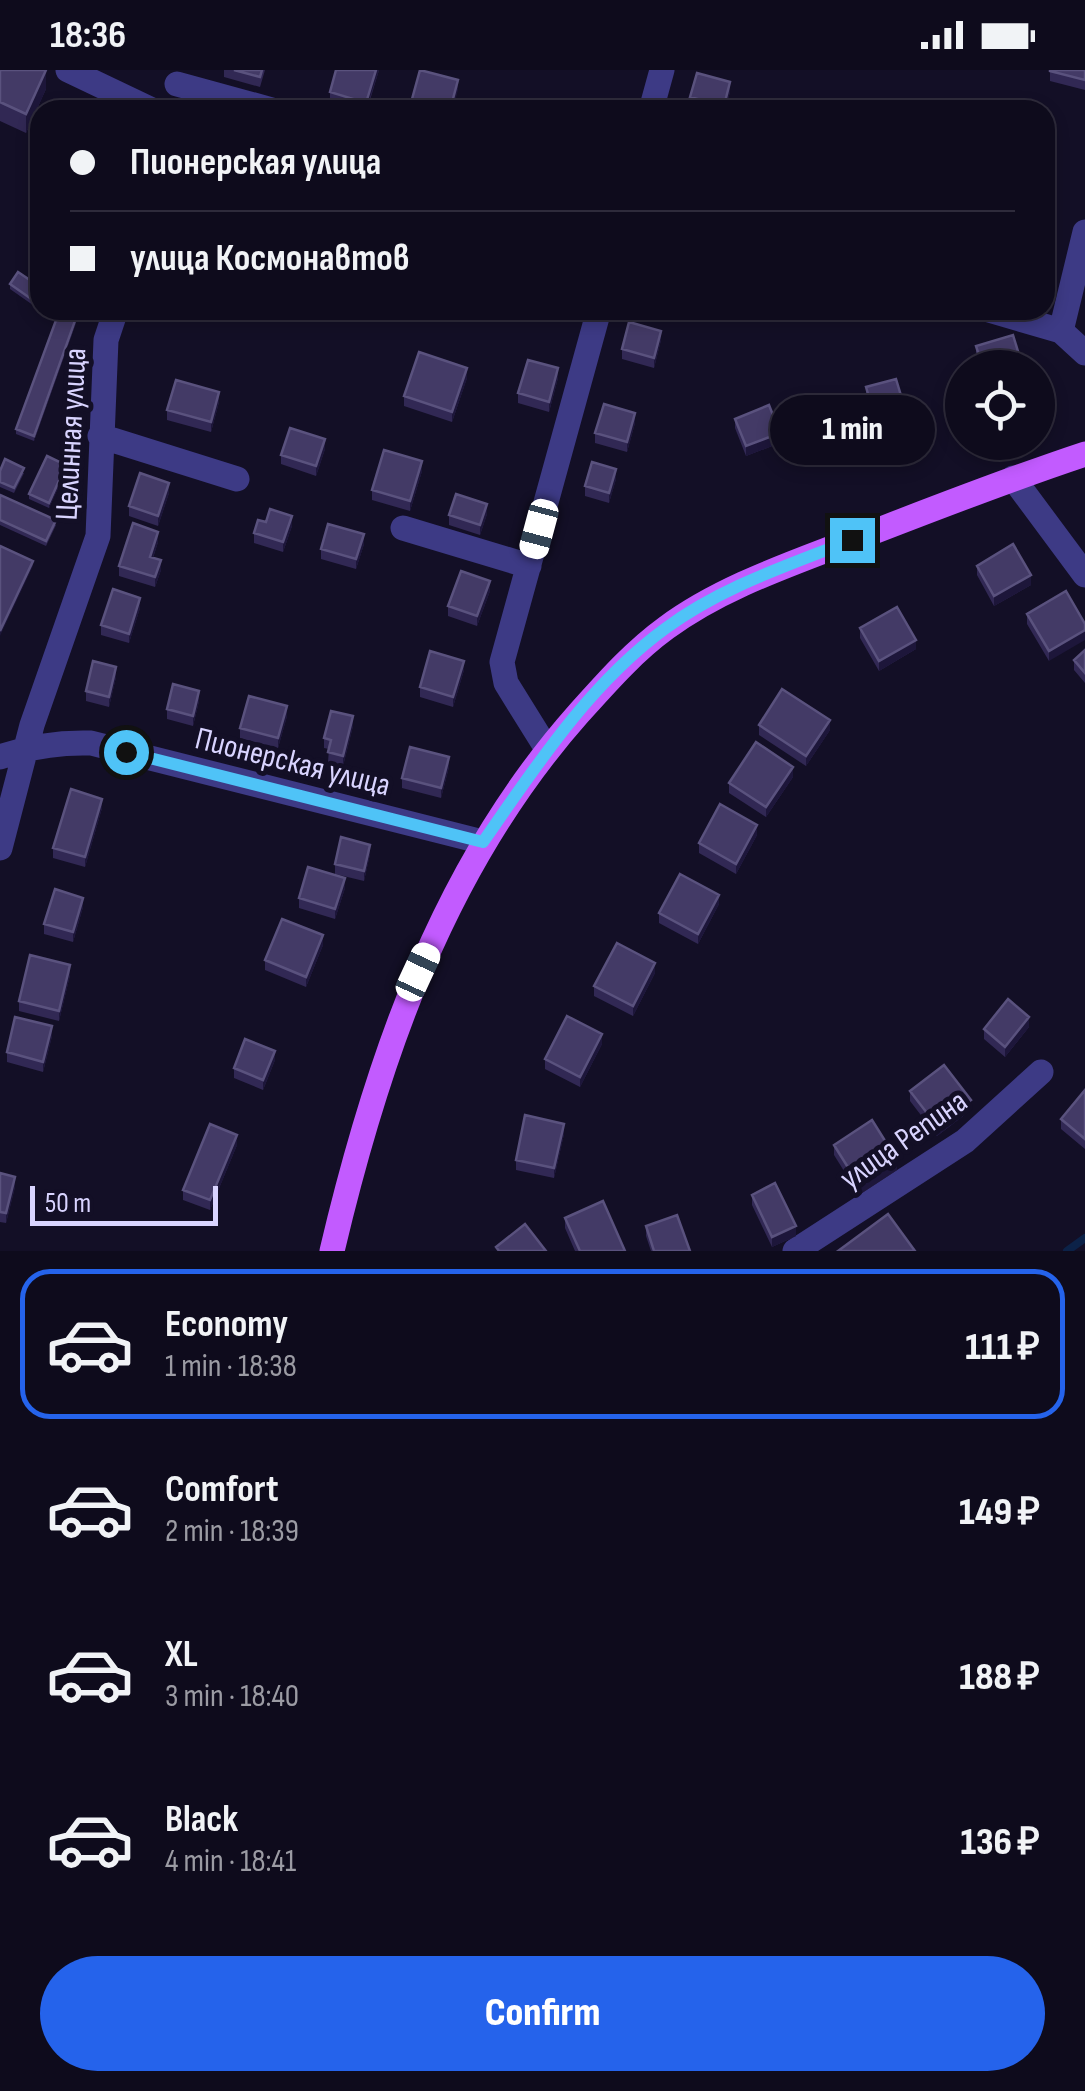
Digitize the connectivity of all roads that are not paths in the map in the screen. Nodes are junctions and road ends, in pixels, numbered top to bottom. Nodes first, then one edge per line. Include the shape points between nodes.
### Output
1 (68, 70) edge
2 (662, 70) edge
3 (179, 77) edge
4 (131, 100) edge
5 (244, 100) edge
6 (654, 100) edge
7 (1085, 232) edge
8 (113, 320) edge
9 (596, 320) edge
10 (1023, 320) edge
11 (1062, 331) junction
12 (1085, 353) edge
13 (100, 436) junction
14 (1085, 454) edge
15 (1013, 478) junction
16 (236, 479) dead end
17 (404, 528) dead end
18 (529, 566) junction
19 (1085, 575) edge
20 (27, 747) junction
21 (548, 749) junction
22 (0, 757) edge
23 (483, 842) junction
24 (0, 848) edge
25 (1041, 1072) dead end
26 (332, 1251) edge
27 (795, 1251) edge

1 - 4 street
2 - 6 street
3 - 5 street
7 - 11 street
8 - 13 street, Целинная улица
9 - 18 street
10 - 11 street
11 - 12 street
13 - 16 street
13 - 20 street, Целинная улица via 98,536
14 - 15 main road
15 - 19 street
15 - 21 main road via 752,578 666,628 610,678
17 - 18 street
18 - 21 street via 502,662 506,683
20 - 22 street, Пионерская улица
20 - 23 street, Пионерская улица via 91,743
20 - 24 street, Целинная улица
21 - 23 main road
23 - 26 main road via 406,999
25 - 27 street, улица Репина via 965,1141

